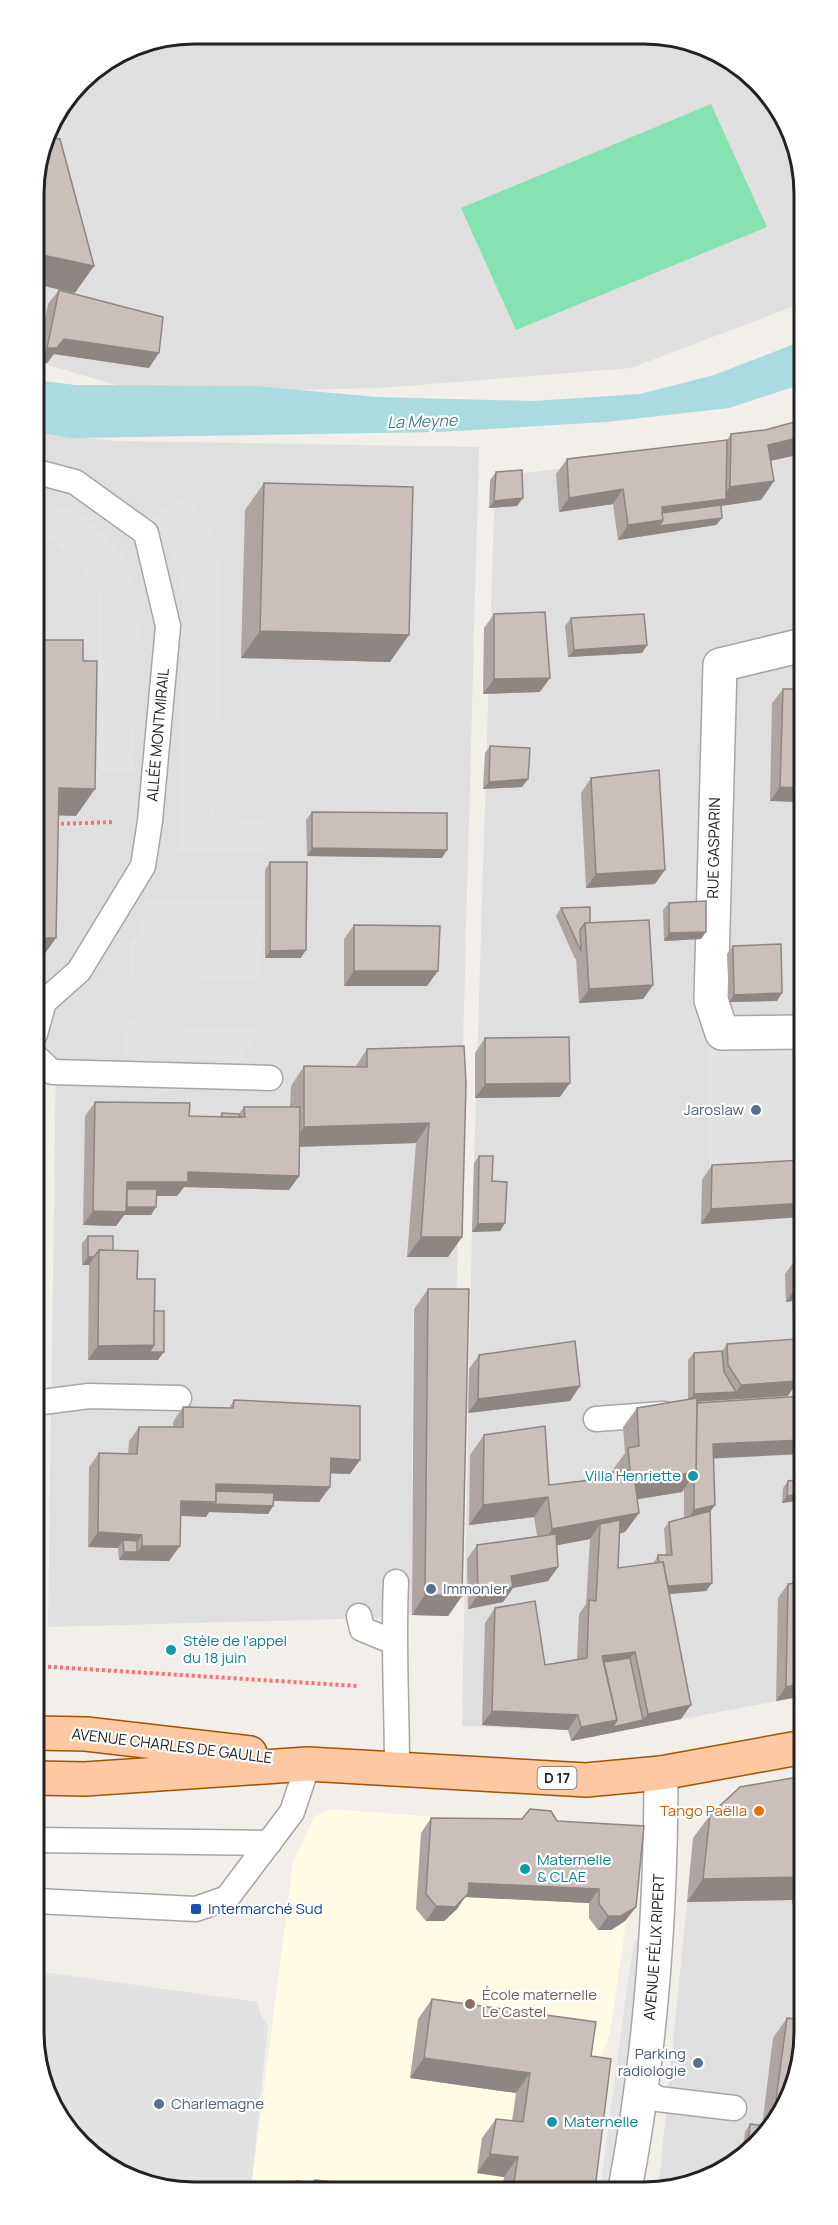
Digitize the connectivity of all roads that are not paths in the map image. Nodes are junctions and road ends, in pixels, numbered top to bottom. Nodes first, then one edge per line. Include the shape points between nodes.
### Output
1 (44, 474) edge
2 (794, 647) edge
3 (44, 1002) edge
4 (794, 1032) edge
5 (44, 1064) edge
6 (270, 1078) dead end
7 (179, 1398) dead end
8 (44, 1402) edge
9 (688, 1413) edge
10 (596, 1419) dead end
11 (396, 1582) dead end
12 (359, 1616) dead end
13 (393, 1642) junction
14 (44, 1733) edge
15 (794, 1749) edge
16 (308, 1764) junction
17 (398, 1769) junction
18 (660, 1773) junction
19 (44, 1778) edge
20 (44, 1840) edge
21 (269, 1843) junction
22 (44, 1901) edge
23 (643, 2089) junction
24 (734, 2108) dead end
25 (626, 2181) edge

1 - 3 lane, ALLÉE MONTMIRAIL via 75,482 146,533 168,626 143,866 79,971
2 - 4 street, RUE GASPARIN via 720,665 711,1000 722,1033
5 - 6 lane via 52,1072
7 - 8 lane via 89,1396
9 - 10 lane
11 - 13 lane
12 - 13 lane via 362,1629
13 - 17 lane via 398,1689
14 - 16 main road, AVENUE CHARLES DE GAULLE / D 17 via 232,1750
15 - 18 main road, AVENUE CHARLES DE GAULLE / D 17
16 - 17 main road, AVENUE CHARLES DE GAULLE / D 17
16 - 19 main road, AVENUE CHARLES DE GAULLE / D 17 via 85,1779
16 - 21 lane via 292,1812
17 - 18 main road, AVENUE CHARLES DE GAULLE / D 17 via 586,1780
18 - 23 street, AVENUE FÉLIX RIPERT via 653,1964
20 - 21 lane
21 - 22 lane via 227,1898 195,1909
23 - 24 lane via 658,2099
23 - 25 street, AVENUE FÉLIX RIPERT

